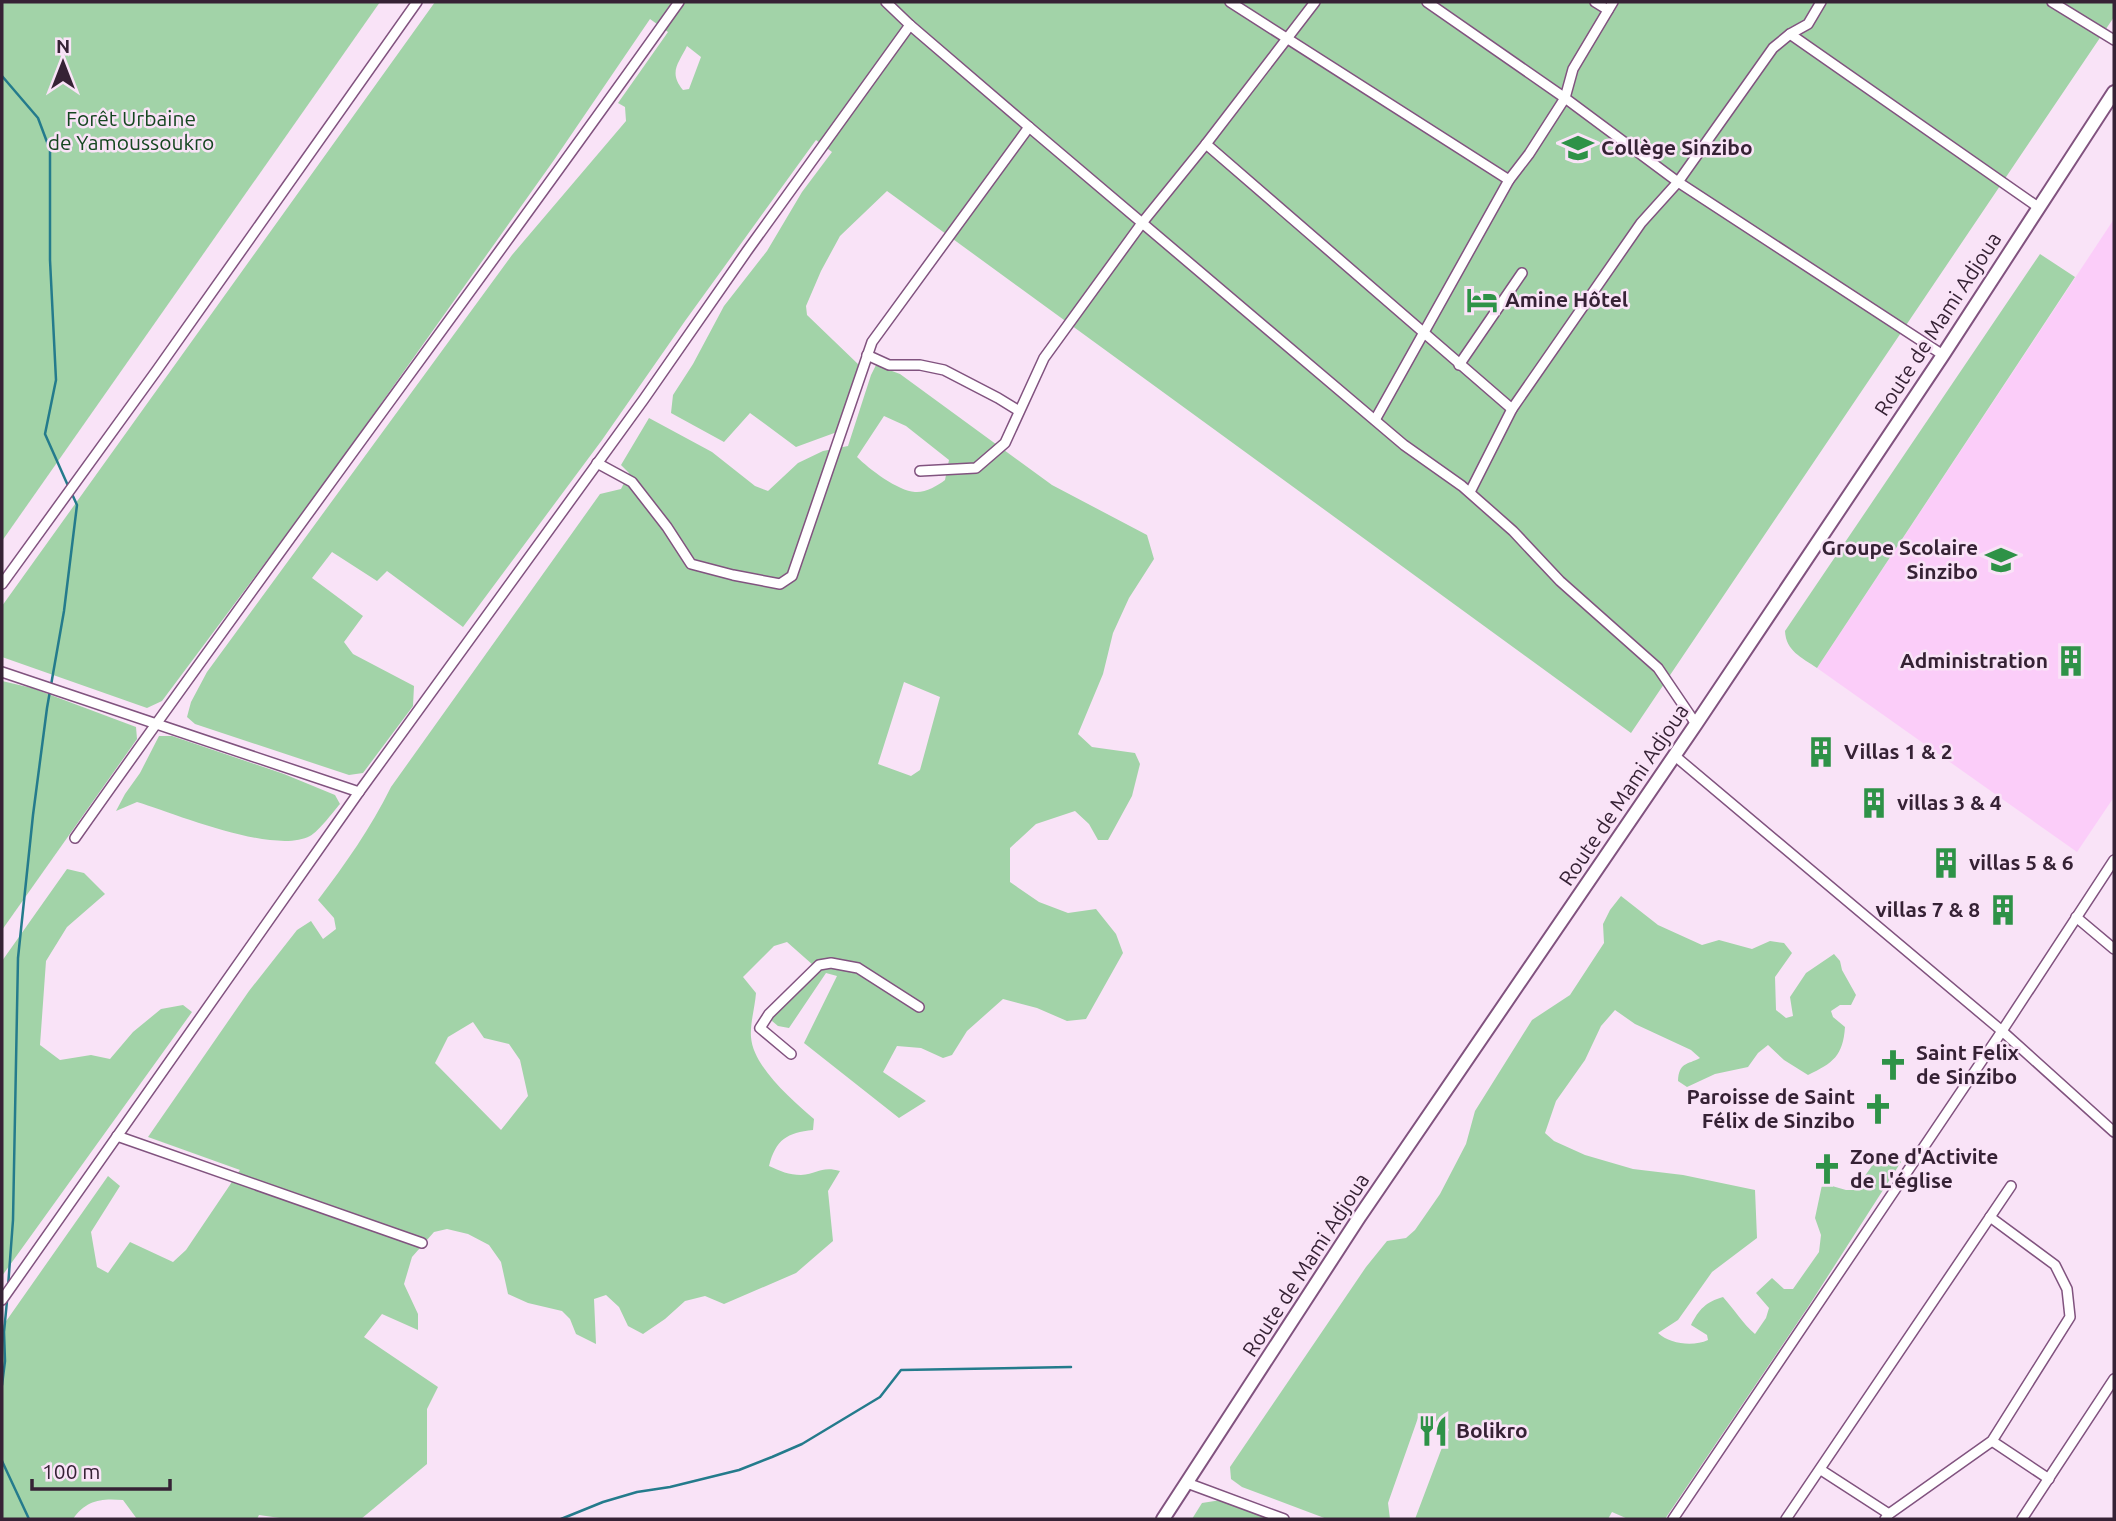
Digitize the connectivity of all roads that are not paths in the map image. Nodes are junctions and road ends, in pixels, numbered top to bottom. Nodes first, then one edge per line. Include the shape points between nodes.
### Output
1 (417, 2) edge
2 (679, 2) edge
3 (886, 2) edge
4 (1230, 2) edge
5 (1315, 2) edge
6 (1427, 2) edge
7 (1595, 2) edge
8 (1821, 2) edge
9 (2052, 2) edge
10 (1611, 6) edge
11 (910, 25) junction
12 (1790, 34) junction
13 (1287, 38) junction
14 (2114, 40) edge
15 (2114, 92) edge
16 (1565, 98) junction
17 (1029, 127) junction
18 (1206, 145) junction
19 (1509, 180) junction
20 (1678, 182) junction
21 (2038, 207) junction
22 (1142, 223) junction
23 (1522, 273) dead end
24 (1424, 335) junction
25 (867, 355) junction
26 (1942, 355) junction
27 (1459, 365) junction
28 (1512, 410) junction
29 (1019, 411) junction
30 (1375, 420) junction
31 (597, 463) junction
32 (920, 471) dead end
33 (1470, 492) junction
34 (2, 584) edge
35 (2, 673) edge
36 (1696, 724) junction
37 (155, 725) junction
38 (1675, 755) junction
39 (359, 792) junction
40 (75, 838) dead end
41 (2114, 860) edge
42 (2076, 917) junction
43 (2114, 949) edge
44 (919, 1007) dead end
45 (2001, 1031) junction
46 (791, 1054) dead end
47 (2114, 1132) edge
48 (117, 1136) junction
49 (2011, 1186) dead end
50 (1990, 1217) junction
51 (422, 1243) dead end
52 (2, 1300) edge
53 (2114, 1379) edge
54 (1992, 1441) junction
55 (1821, 1470) junction
56 (2049, 1479) junction
57 (1187, 1483) junction
58 (1887, 1517) edge
59 (1163, 1519) edge
60 (1284, 1519) edge
61 (1673, 1519) edge
62 (1786, 1519) edge
63 (2022, 1519) edge

1 - 34 street
2 - 37 street
3 - 11 street
4 - 13 street
5 - 13 street
6 - 16 street
7 - 10 street
8 - 12 street via 1808,24
9 - 14 street
10 - 16 street via 1573,69
11 - 17 street
11 - 31 street
12 - 20 street via 1773,48
12 - 21 street
13 - 18 street
13 - 19 street
15 - 21 street, Route de Mami Adjoua
16 - 19 street
16 - 20 street
17 - 22 street
17 - 25 street
18 - 22 street
18 - 24 street
19 - 24 street
20 - 26 street
20 - 28 street via 1641,223
21 - 26 street, Route de Mami Adjoua
22 - 29 street via 1044,358
22 - 30 street
23 - 27 street
24 - 27 street
24 - 30 street
25 - 29 street via 889,365 944,370
25 - 31 street via 792,576 780,584 691,564 632,482
26 - 36 street, Route de Mami Adjoua
27 - 28 street
28 - 33 street
29 - 32 street via 1005,443 976,468
30 - 33 street
31 - 39 street
33 - 36 street via 1658,668
35 - 37 street
36 - 38 street, Route de Mami Adjoua
37 - 39 street
37 - 40 street
38 - 45 street
38 - 57 street, Route de Mami Adjoua via 1360,1216
39 - 48 street
41 - 42 street
42 - 43 street
42 - 45 street
44 - 46 street via 858,968 831,962 819,965 769,1014 761,1028
45 - 47 street
45 - 61 street
48 - 51 street
48 - 52 street
49 - 50 street
50 - 54 street via 2055,1265 2067,1289 2070,1317
50 - 55 street
53 - 56 street
54 - 56 street
54 - 58 street
55 - 58 street
55 - 62 street
56 - 63 street
57 - 59 street, Route de Mami Adjoua
57 - 60 street

